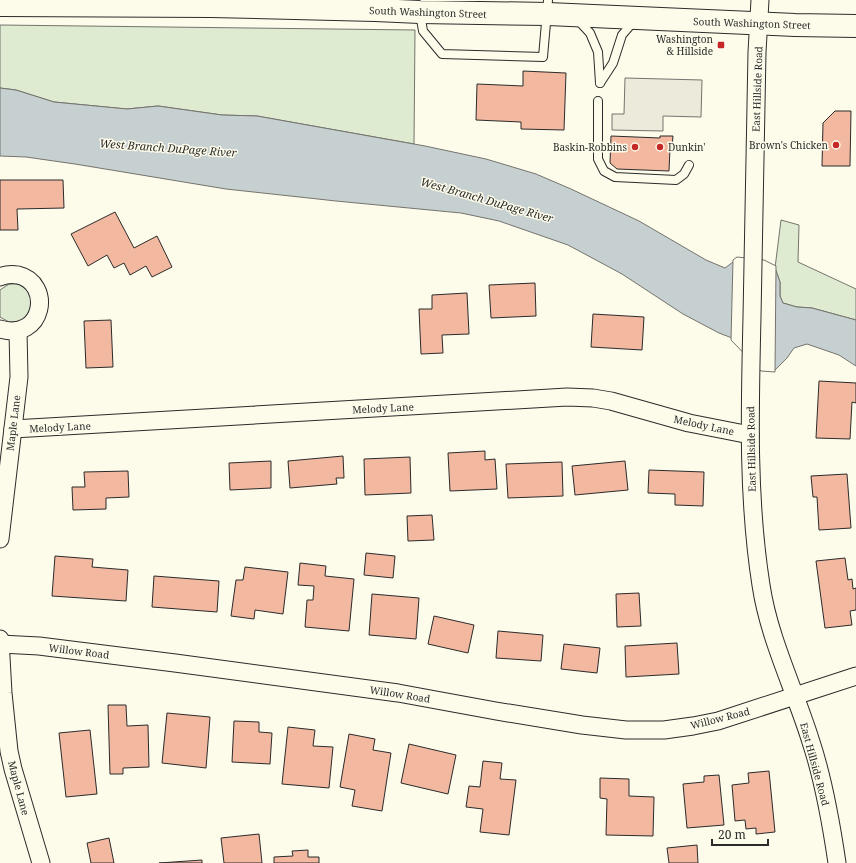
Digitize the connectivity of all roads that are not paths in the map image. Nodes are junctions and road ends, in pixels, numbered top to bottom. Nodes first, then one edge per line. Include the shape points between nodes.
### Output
1 (760, 0) edge
2 (211, 3) edge
3 (0, 5) edge
4 (376, 5) edge
5 (548, 7) edge
6 (420, 12) junction
7 (574, 16) junction
8 (636, 19) junction
9 (759, 23) junction
10 (856, 26) edge
11 (598, 102) dead end
12 (689, 165) dead end
13 (0, 277) edge
14 (0, 329) edge
15 (18, 331) junction
16 (13, 429) junction
17 (750, 435) junction
18 (0, 539) edge
19 (0, 639) edge
20 (0, 644) edge
21 (856, 676) edge
22 (796, 696) junction
23 (41, 863) edge
24 (837, 863) edge

1 - 9 street, East Hillside Road
2 - 3 main road, South Washington Street
2 - 4 main road, South Washington Street
4 - 6 main road, South Washington Street
5 - 6 main road, South Washington Street
5 - 6 lane via 543,57 442,54 423,31
5 - 7 main road, South Washington Street
7 - 8 main road, South Washington Street
7 - 8 lane via 590,33 598,52 600,83 613,63 622,35
8 - 9 main road, South Washington Street
9 - 10 main road, South Washington Street
9 - 17 street, East Hillside Road
11 - 12 lane via 598,158 604,171 615,177 676,180 684,174
13 - 15 street via 13,274 22,276 36,288 39,296 38,314 26,328
14 - 15 street via 8,332
15 - 16 street, Maple Lane via 19,377
16 - 17 street, Melody Lane via 567,397 611,401 689,423
16 - 18 street, Maple Lane
17 - 22 street, East Hillside Road via 754,524 761,587 773,636
19 - 20 street, Maple Lane
20 - 22 street, Willow Road via 122,656 390,692 558,722 626,730 664,730 718,721
20 - 23 street, Maple Lane via 3,693 13,769
21 - 22 street, Willow Road
22 - 24 street, East Hillside Road via 823,787

